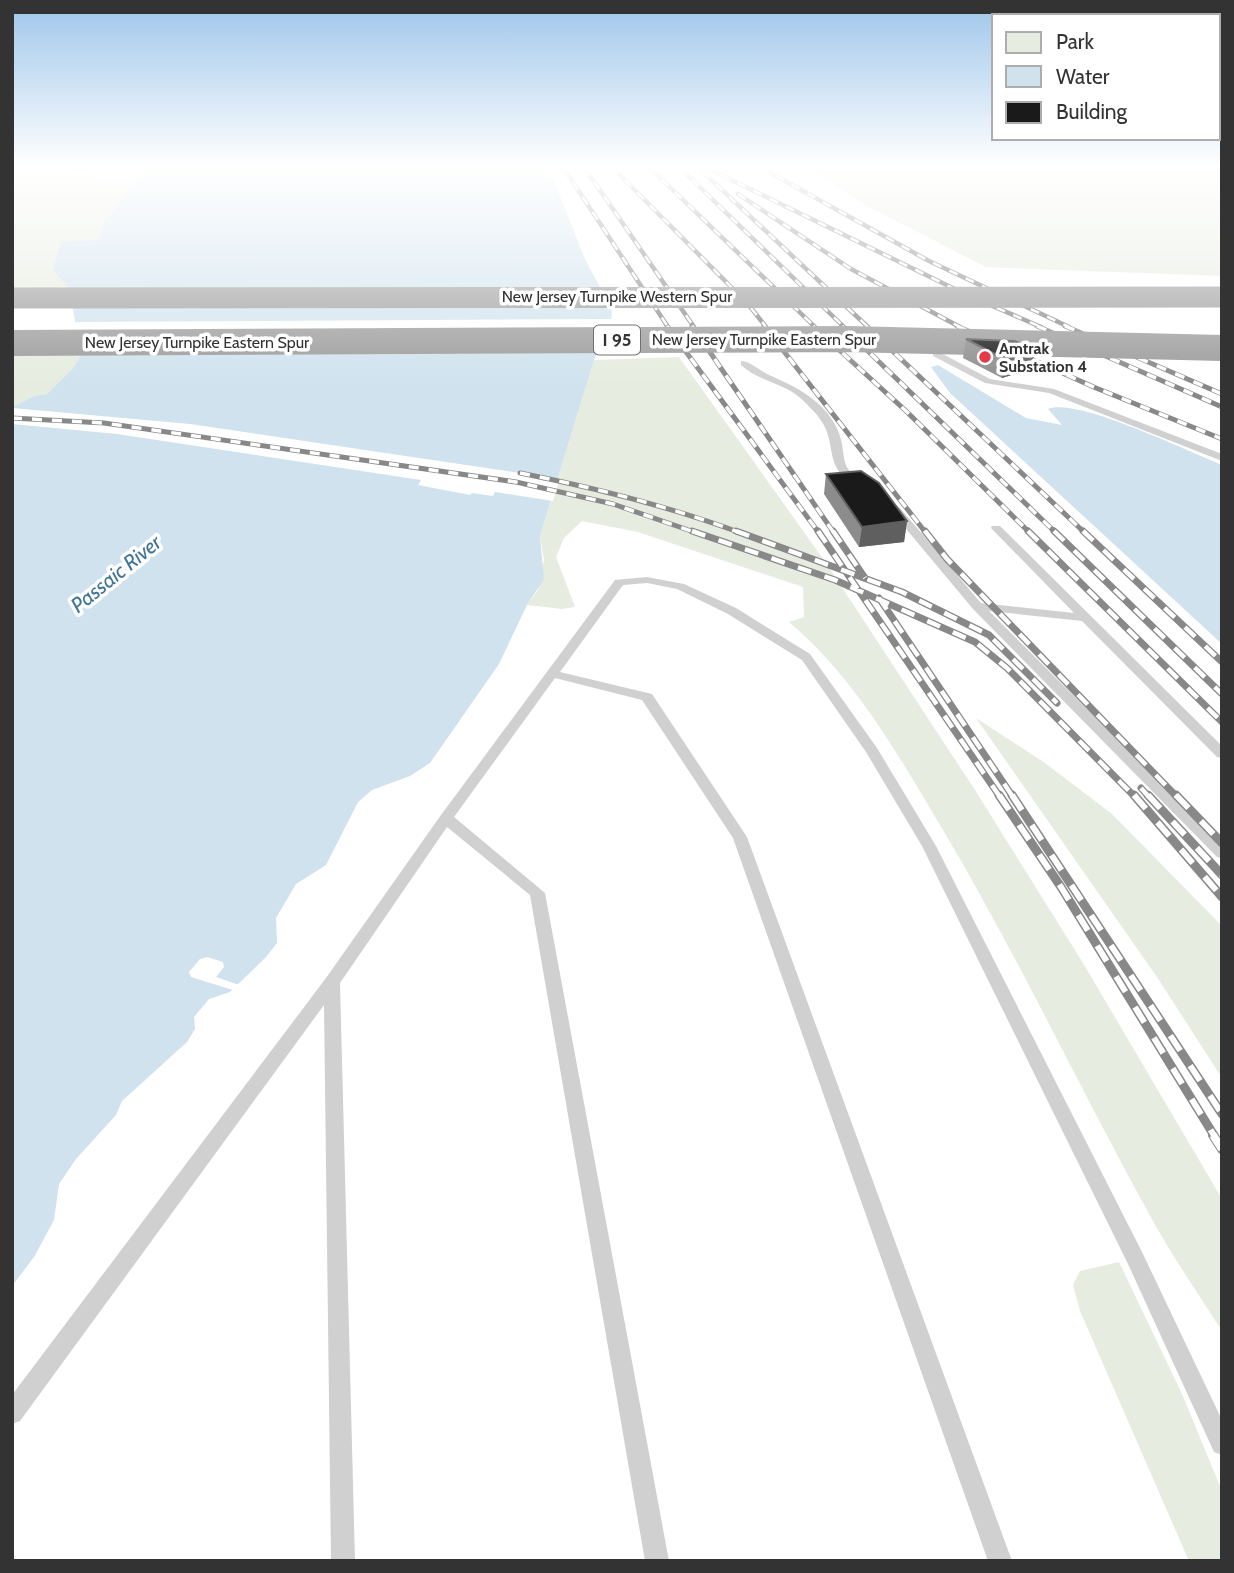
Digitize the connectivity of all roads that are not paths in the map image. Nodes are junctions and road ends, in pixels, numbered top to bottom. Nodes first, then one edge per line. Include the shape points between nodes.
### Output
1 (1222, 297) edge
2 (12, 299) edge
3 (1222, 308) edge
4 (12, 310) edge
5 (12, 330) edge
6 (1222, 335) edge
7 (12, 343) edge
8 (1222, 348) edge
9 (936, 354) dead end
10 (744, 363) dead end
11 (1222, 458) edge
12 (867, 489) edge
13 (883, 499) edge
14 (996, 528) dead end
15 (977, 606) junction
16 (1087, 618) junction
17 (552, 674) junction
18 (1222, 754) edge
19 (446, 818) junction
20 (1222, 853) edge
21 (332, 982) junction
22 (12, 1413) edge
23 (1222, 1444) edge
24 (343, 1561) edge
25 (657, 1561) edge
26 (1000, 1561) edge

1 - 2 highway, New Jersey Turnpike Western Spur, bridge
3 - 4 highway, New Jersey Turnpike Western Spur / I 95
5 - 6 highway, New Jersey Turnpike Eastern Spur / I 95 via 870,327
7 - 8 highway, New Jersey Turnpike Eastern Spur / I 95, bridge via 858,339
9 - 11 lane via 988,380 1051,391
10 - 12 lane via 757,375 790,386 808,399 832,430 839,469
13 - 15 lane
14 - 16 lane
15 - 16 lane
15 - 20 lane
16 - 18 lane
17 - 19 lane
17 - 23 lane via 619,582 648,580 680,586 732,611 806,657 872,751 929,846 1129,1245
17 - 26 lane via 648,697 740,837
19 - 21 lane
19 - 25 lane via 537,893
21 - 22 lane
21 - 24 lane

